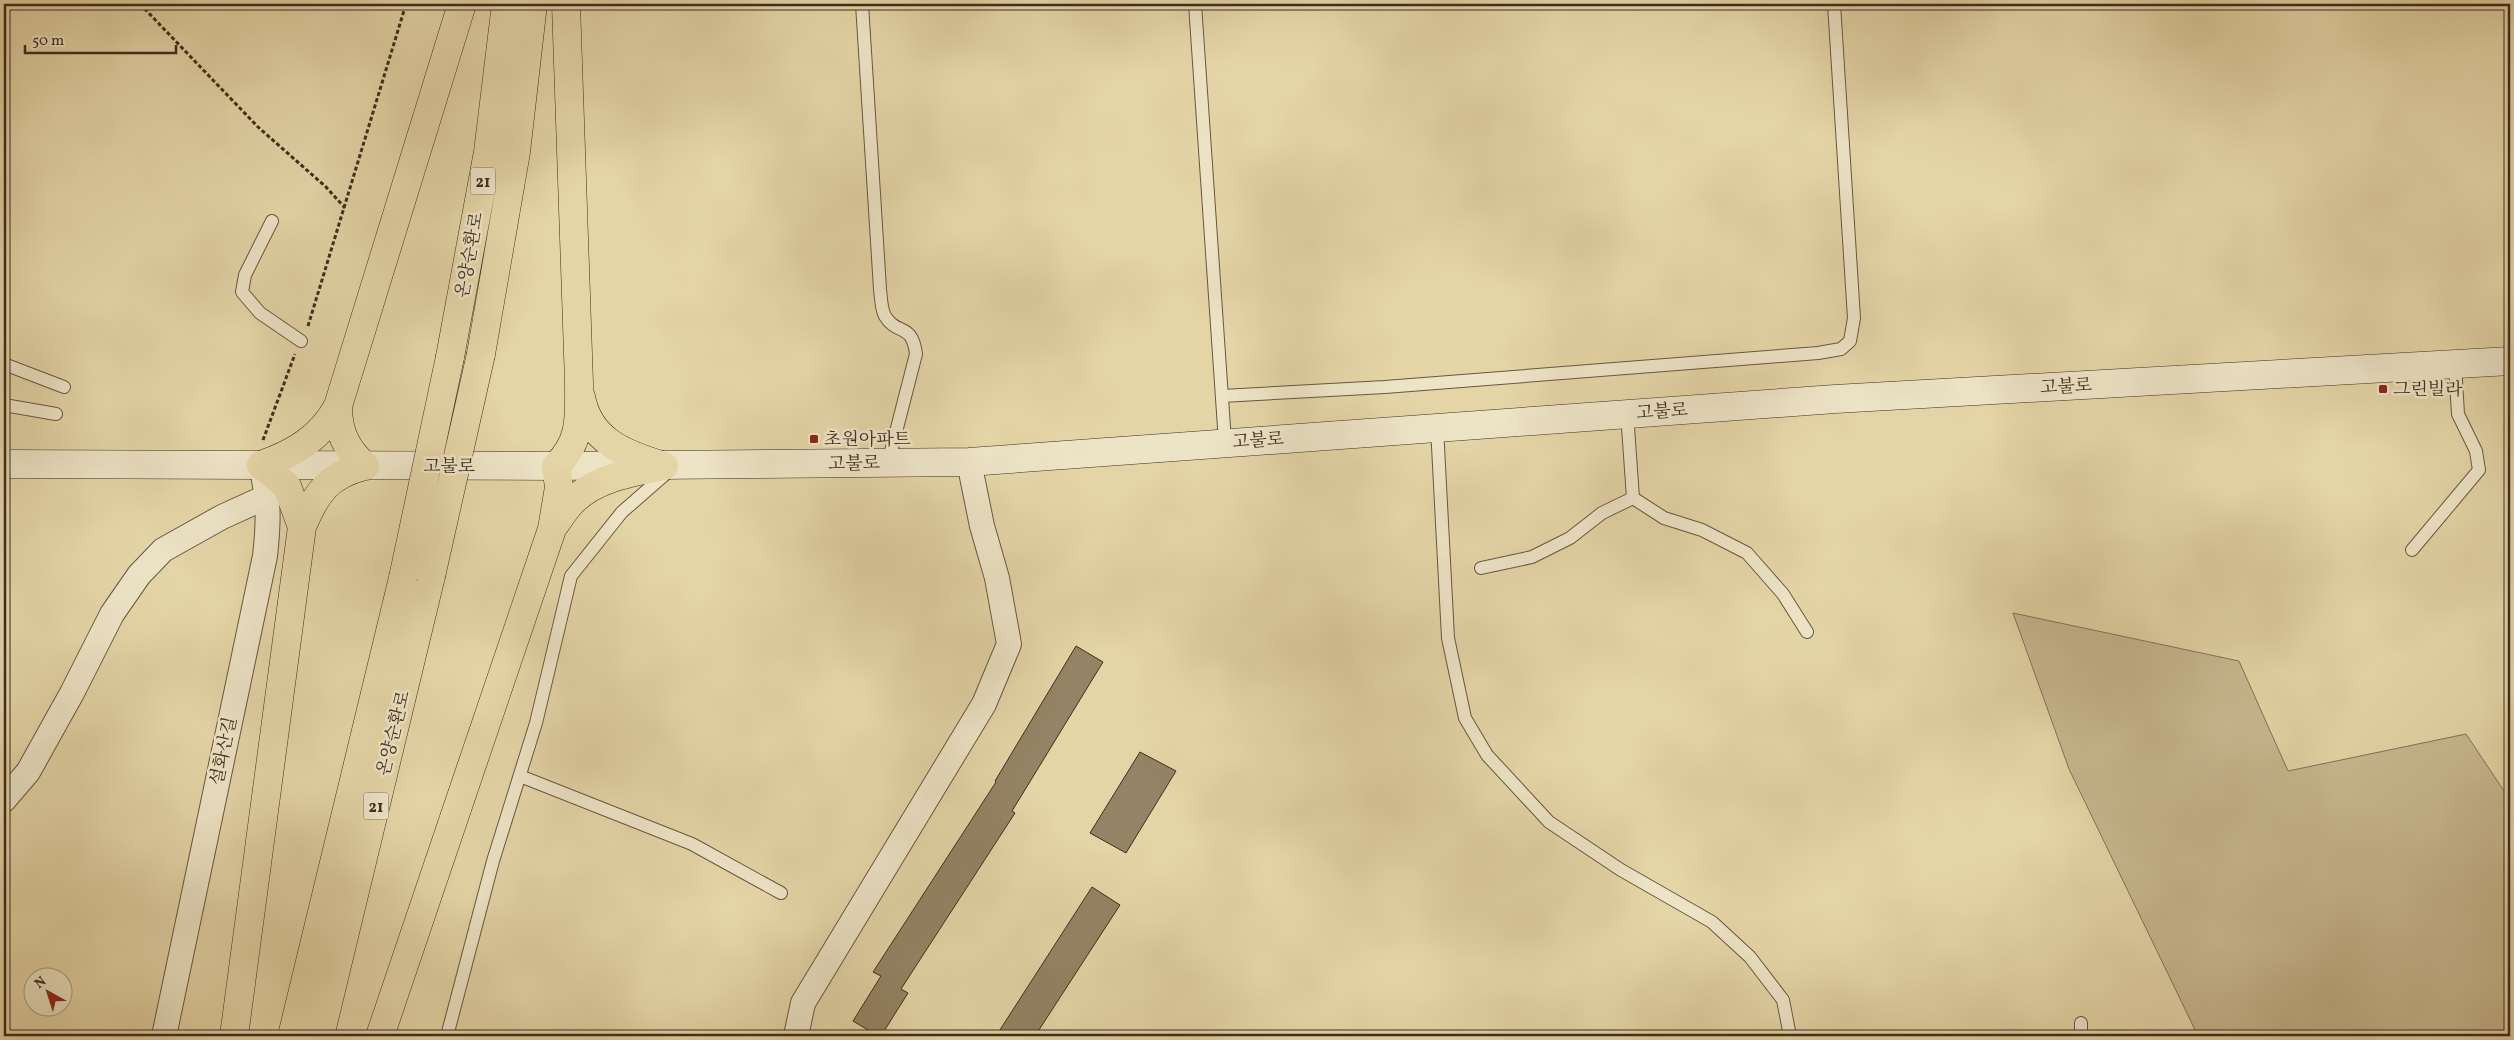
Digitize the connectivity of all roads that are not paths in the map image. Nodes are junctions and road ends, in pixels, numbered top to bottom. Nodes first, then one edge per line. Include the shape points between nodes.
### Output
1 (462, 4) edge
2 (506, 4) edge
3 (533, 4) edge
4 (566, 4) edge
5 (862, 4) edge
6 (1195, 4) edge
7 (1834, 4) edge
8 (272, 221) dead end
9 (301, 341) road end
10 (2510, 361) edge
11 (4, 364) edge
12 (2455, 364) junction
13 (579, 383) junction
14 (64, 387) dead end
15 (1222, 396) junction
16 (4, 405) edge
17 (338, 406) junction
18 (1627, 413) junction
19 (56, 414) dead end
20 (1437, 427) junction
21 (1225, 442) junction
22 (888, 462) junction
23 (969, 462) junction
24 (4, 464) edge
25 (261, 465) junction
26 (365, 466) junction
27 (556, 466) junction
28 (669, 466) junction
29 (268, 496) junction
30 (1633, 498) junction
31 (302, 527) junction
32 (552, 529) junction
33 (2412, 550) dead end
34 (1481, 568) dead end
35 (1807, 632) dead end
36 (520, 776) junction
37 (4, 800) edge
38 (781, 893) dead end
39 (2080, 1023) dead end
40 (164, 1036) edge
41 (234, 1036) edge
42 (292, 1036) edge
43 (320, 1036) edge
44 (380, 1036) edge
45 (446, 1036) edge
46 (796, 1036) edge
47 (1790, 1036) edge
48 (2081, 1036) edge

1 - 17 highway
2 - 42 highway, 온양순환로 / 21, bridge via 488,152 450,357 403,578
3 - 43 highway, 온양순환로 / 21, bridge via 516,152 481,354
4 - 13 highway
5 - 22 lane via 884,315 891,324 910,333 915,340 916,354
6 - 15 lane
7 - 15 lane via 1854,318 1850,341 1841,349 1385,387
8 - 9 lane via 245,275 242,292 260,313
10 - 12 main road, 고불로
11 - 14 lane
12 - 18 main road, 고불로
12 - 33 lane via 2458,414 2476,451 2480,470
13 - 27 highway via 576,435 568,454
13 - 28 highway via 583,406 594,428 612,445 630,456
15 - 21 lane
16 - 19 lane
17 - 25 highway via 330,420 301,447
17 - 26 highway via 338,425 344,442 352,455
18 - 20 main road, 고불로
18 - 30 lane
20 - 21 main road, 고불로
20 - 47 lane via 1448,638 1465,718 1488,755 1549,822 1621,870 1712,922 1750,957 1783,1000
21 - 23 main road, 고불로
22 - 23 main road, 고불로
22 - 28 main road, 고불로
23 - 46 street via 1009,644 984,704 803,1003
24 - 25 main road, 고불로
25 - 26 main road, 고불로
25 - 29 street, 설화산길
25 - 31 highway via 287,486
26 - 27 main road, 고불로
26 - 31 highway via 344,471 328,484 312,504
27 - 28 main road, 고불로
27 - 32 highway via 559,486
28 - 32 highway via 624,474 597,485 572,502
28 - 36 lane via 622,512 571,576
29 - 37 street via 163,550 139,575 112,614 28,772
29 - 40 street, 설화산길 via 270,520 265,556
30 - 34 lane via 1602,513 1570,538 1532,557
30 - 35 lane via 1664,518 1702,530 1747,552 1783,594
31 - 41 highway
32 - 44 highway
36 - 38 lane via 692,844
36 - 45 lane via 493,861
39 - 48 lane

